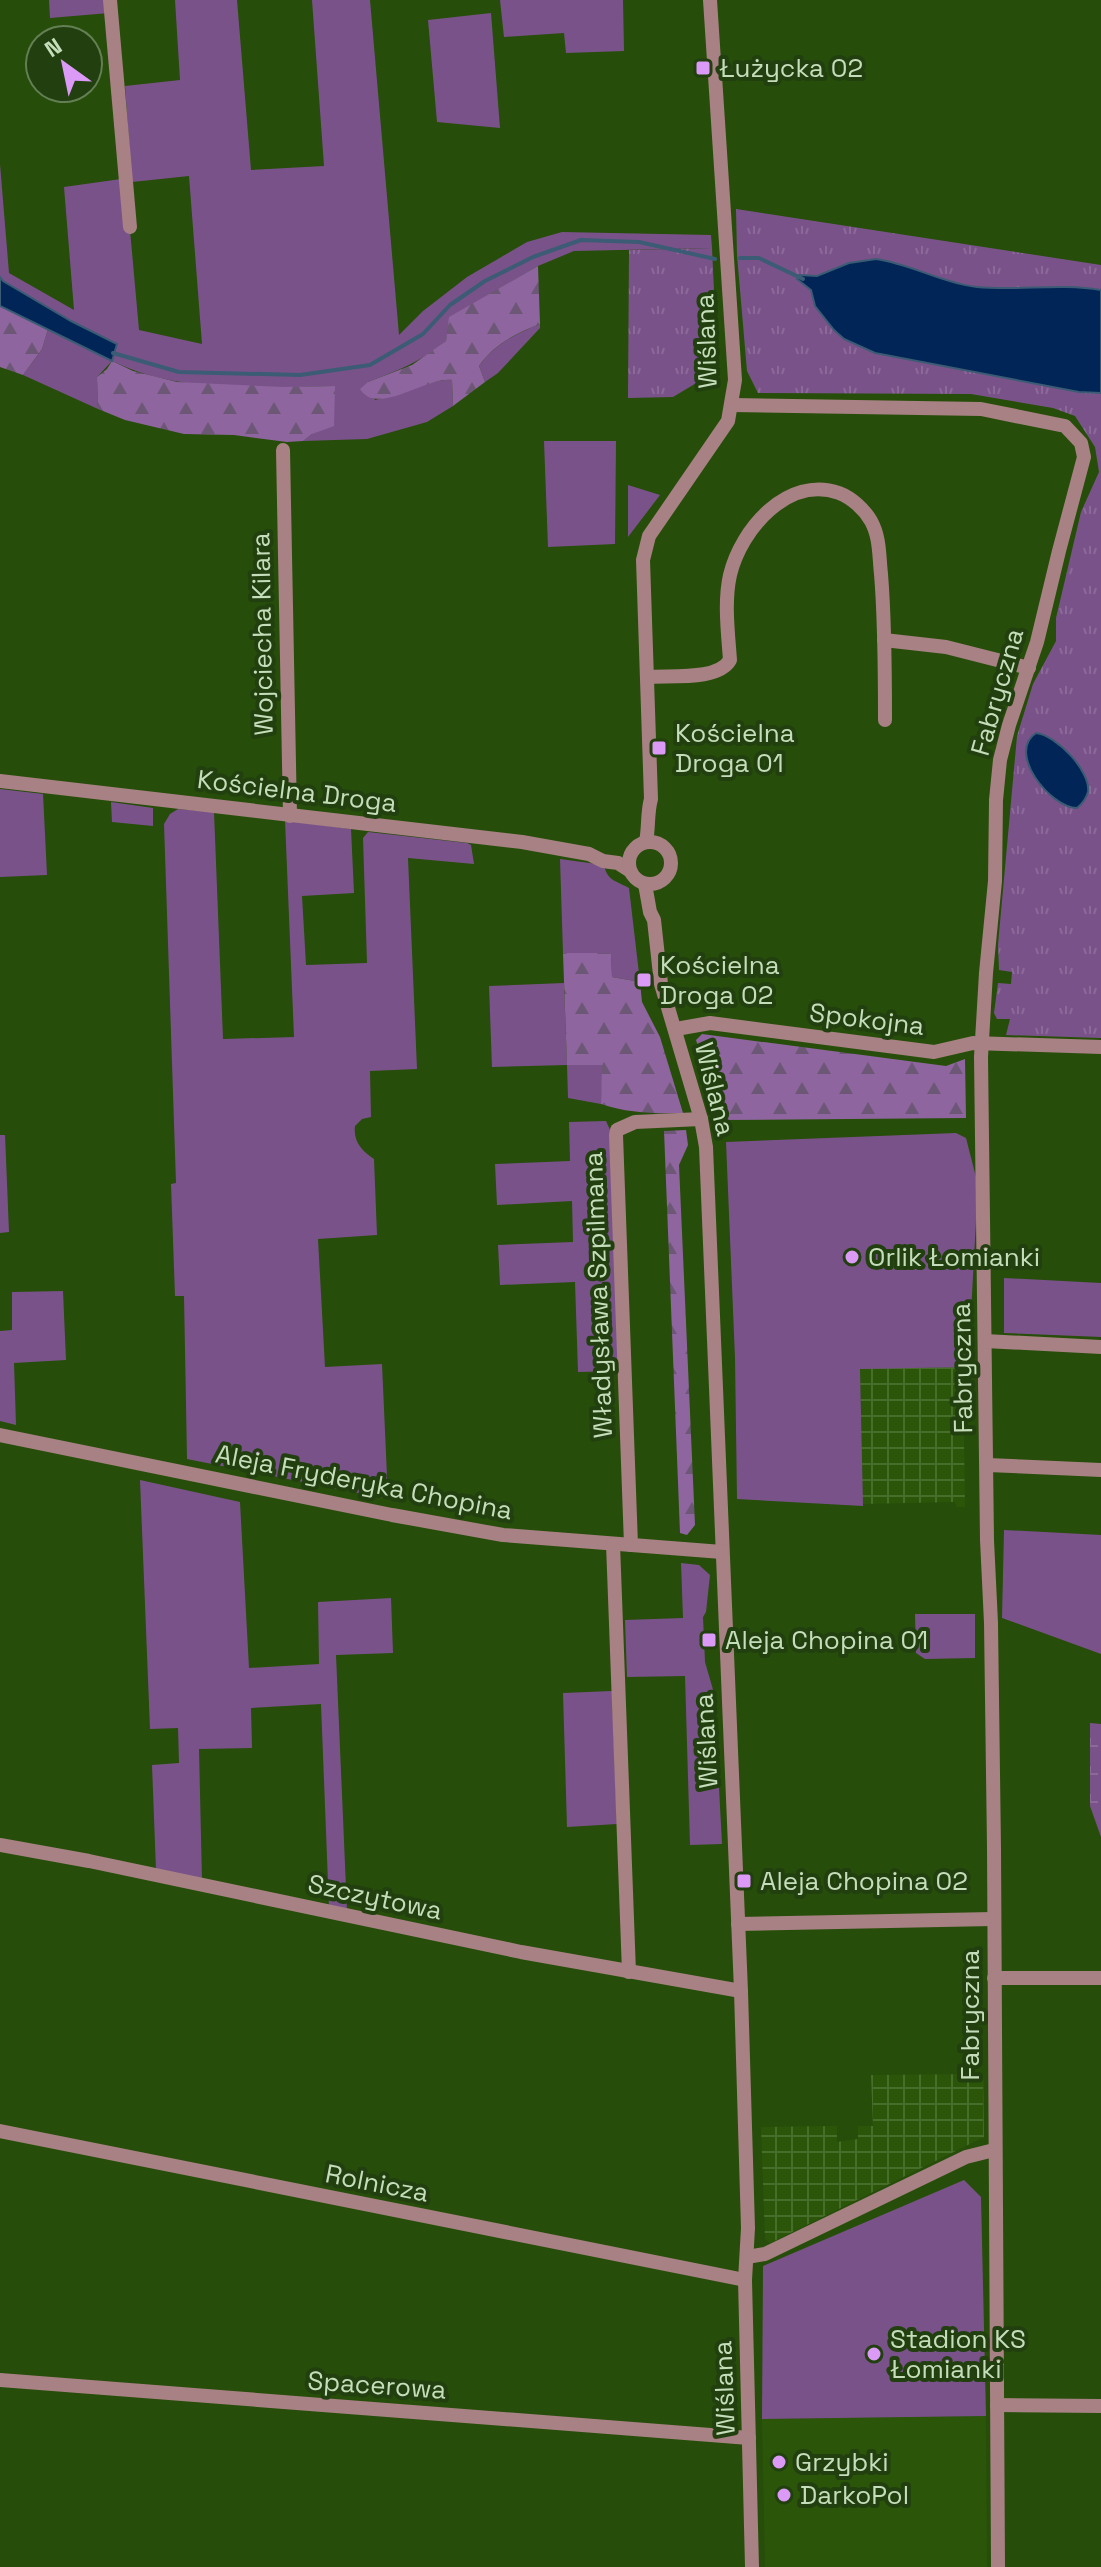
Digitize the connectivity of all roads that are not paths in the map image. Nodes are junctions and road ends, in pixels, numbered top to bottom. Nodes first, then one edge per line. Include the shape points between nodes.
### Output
1 (110, 0) edge
2 (710, 0) edge
3 (130, 227) dead end
4 (732, 405) junction
5 (283, 450) dead end
6 (884, 640) junction
7 (1029, 668) junction
8 (647, 677) junction
9 (885, 720) dead end
10 (0, 781) edge
11 (290, 816) junction
12 (646, 845) junction
13 (589, 854) junction
14 (629, 870) junction
15 (652, 883) junction
16 (676, 1029) junction
17 (982, 1043) junction
18 (1101, 1047) edge
19 (701, 1119) junction
20 (985, 1341) junction
21 (1101, 1347) edge
22 (0, 1435) edge
23 (987, 1465) junction
24 (1101, 1470) edge
25 (613, 1544) junction
26 (631, 1545) junction
27 (722, 1552) junction
28 (0, 1845) edge
29 (993, 1919) junction
30 (738, 1924) junction
31 (629, 1972) junction
32 (994, 1978) junction
33 (1101, 1978) edge
34 (741, 1991) junction
35 (0, 2131) edge
36 (994, 2150) junction
37 (747, 2257) junction
38 (745, 2280) junction
39 (0, 2380) edge
40 (997, 2405) junction
41 (1101, 2406) edge
42 (749, 2438) junction
43 (740, 2567) edge
44 (752, 2567) edge
45 (998, 2567) edge

1 - 3 street
2 - 4 street, Wiślana via 735,380
4 - 7 street, Fabryczna via 968,408 1055,423 1072,431 1084,457
4 - 8 street, Wiślana via 723,430 649,536 643,560
5 - 11 street, Wojciecha Kilara
6 - 7 street via 946,647
6 - 8 street via 879,547 870,520 845,495 805,490 768,511 738,552 727,598 726,666 714,673
6 - 9 street
7 - 17 street, Fabryczna via 1000,760
8 - 12 street, Wiślana via 651,799 657,813
10 - 11 street, Kościelna Droga
11 - 13 street, Kościelna Droga
12 - 13 street, Kościelna Droga via 620,854
12 - 14 street via 629,856
12 - 15 street via 667,849 671,864 669,872
13 - 14 street, Kościelna Droga
14 - 15 street
15 - 16 street, Wiślana via 650,912 661,984
16 - 17 street, Spokojna via 710,1023 934,1052
16 - 19 street, Wiślana
17 - 18 street, Spokojna
17 - 20 street, Fabryczna
19 - 26 street, Władysława Szpilmana via 635,1122 616,1135
19 - 27 street, Wiślana
20 - 21 street
20 - 23 street, Fabryczna
22 - 25 street, Aleja Fryderyka Chopina via 392,1515 494,1533
23 - 24 street
23 - 29 street, Fabryczna
25 - 26 street, Aleja Fryderyka Chopina
25 - 31 street
26 - 27 street, Aleja Fryderyka Chopina
27 - 30 street, Wiślana
28 - 31 street, Szczytowa
29 - 30 street
29 - 32 street, Fabryczna
30 - 34 street, Wiślana
31 - 34 street, Szczytowa
32 - 33 street
32 - 36 street, Fabryczna
34 - 37 street, Wiślana
35 - 38 street, Rolnicza
36 - 37 street via 966,2157 765,2254
36 - 40 street, Fabryczna
37 - 38 street, Wiślana
38 - 42 street, Wiślana
39 - 42 street, Spacerowa
40 - 41 street
40 - 45 street, Fabryczna
42 - 44 street, Wiślana
43 - 44 street

